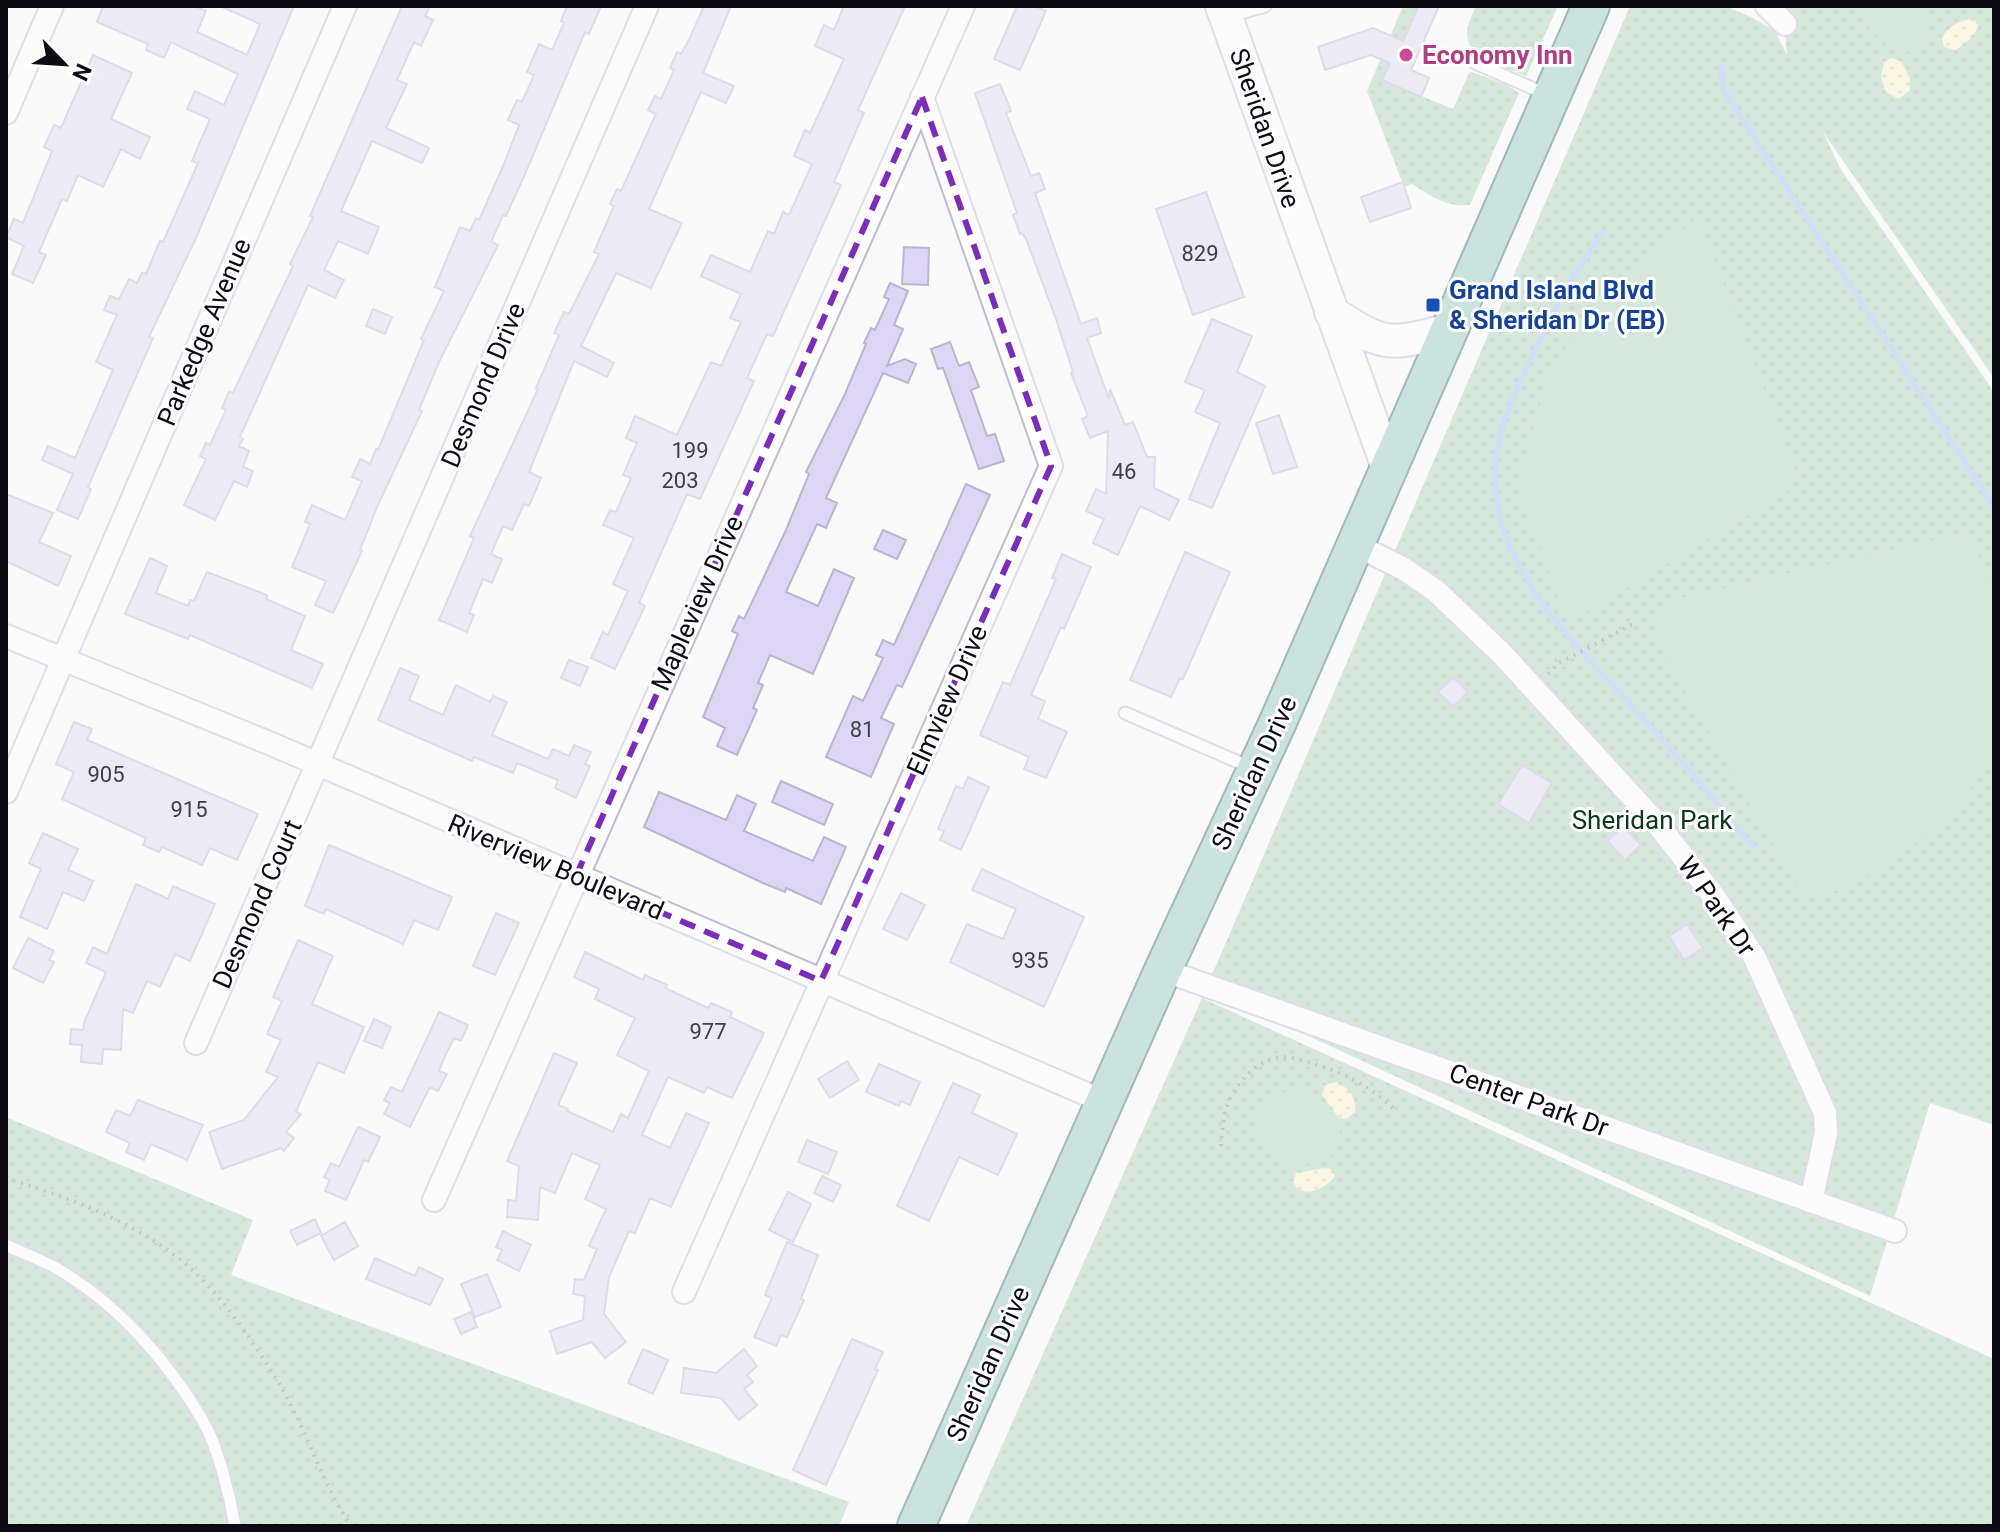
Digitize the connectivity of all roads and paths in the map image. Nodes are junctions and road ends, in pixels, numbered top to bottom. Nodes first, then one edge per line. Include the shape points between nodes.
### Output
1 (52, 6) edge
2 (345, 6) edge
3 (647, 6) edge
4 (963, 6) edge
5 (1265, 6) edge
6 (1591, 6) edge
7 (1767, 6) edge
8 (1224, 12) edge
9 (1785, 24) dead end
10 (1475, 63) dead end
11 (922, 97) junction
12 (1552, 97) junction
13 (6, 113) edge
14 (1331, 312) junction
15 (1450, 330) junction
16 (1389, 470) junction
17 (1356, 545) junction
18 (1635, 623) dead end
19 (6, 636) edge
20 (64, 658) junction
21 (1565, 660) dead end
22 (1125, 713) dead end
23 (318, 764) junction
24 (1256, 770) junction
25 (6, 792) edge
26 (576, 876) junction
27 (1163, 970) junction
28 (821, 981) junction
29 (196, 1043) dead end
30 (1105, 1102) junction
31 (1397, 1112) dead end
32 (1221, 1146) dead end
33 (6, 1178) edge
34 (434, 1200) dead end
35 (1811, 1201) junction
36 (1895, 1231) dead end
37 (6, 1245) edge
38 (684, 1292) dead end
39 (235, 1526) edge
40 (351, 1526) edge
41 (916, 1526) edge

1 - 13 street
2 - 20 street, Parkedge Avenue
3 - 23 street, Desmond Drive
4 - 11 street, Mapleview Drive
5 - 8 lane
6 - 12 main road
7 - 9 street
8 - 14 main road, Sheridan Drive
10 - 12 lane
11 - 26 street, Mapleview Drive
11 - 28 street, Elmview Drive via 1051,466
12 - 15 main road
14 - 15 main road via 1363,333 1392,343
14 - 16 main road, Sheridan Drive
15 - 16 main road
16 - 17 main road, Sheridan Drive
17 - 24 main road, Sheridan Drive
17 - 35 street, W Park Dr via 1436,591 1503,655 1659,826 1713,895 1755,958 1825,1113 1826,1133
18 - 21 path
19 - 20 street, Riverview Boulevard
20 - 23 street, Riverview Boulevard
20 - 25 street, Parkedge Avenue
22 - 24 lane
23 - 26 street, Riverview Boulevard
23 - 29 street, Desmond Court
24 - 27 main road, Sheridan Drive
26 - 28 street, Riverview Boulevard
26 - 34 street, Mapleview Drive
27 - 30 main road, Sheridan Drive
27 - 35 street, Center Park Dr
28 - 30 street, Riverview Boulevard
28 - 38 street, Elmview Drive
30 - 41 main road, Sheridan Drive
31 - 32 path via 1381,1096 1338,1072 1296,1059 1272,1059 1240,1082 1227,1106
33 - 40 path via 61,1195 144,1235 190,1268 224,1304 281,1386 333,1500
35 - 36 street, Center Park Dr
37 - 39 lane via 57,1269 113,1310 165,1363 205,1423

